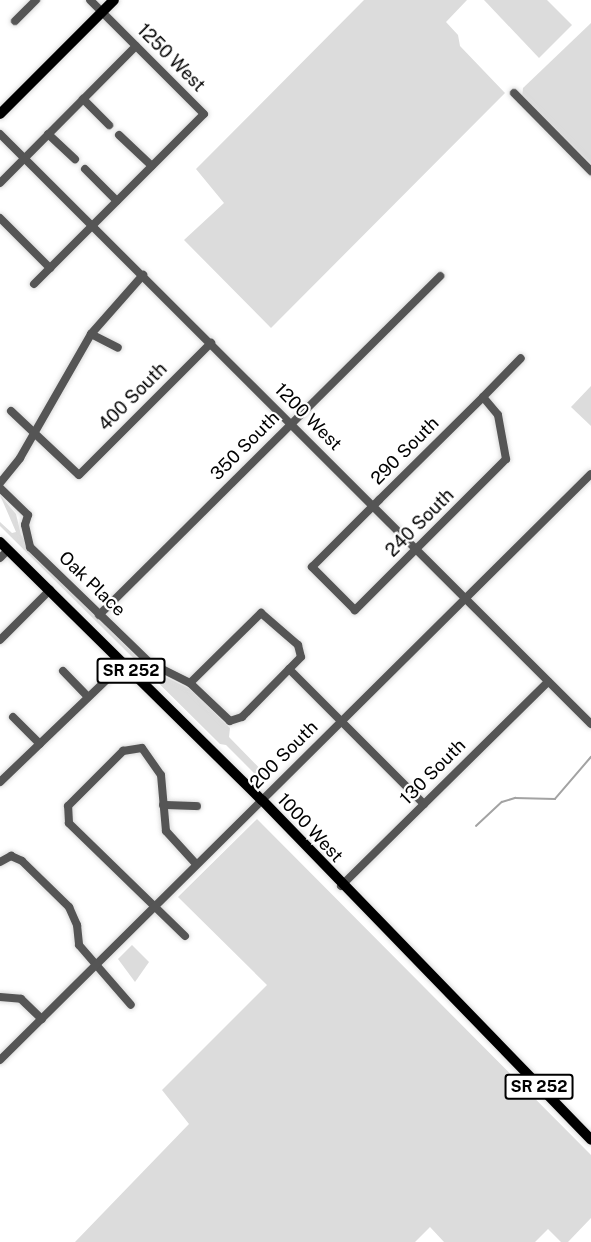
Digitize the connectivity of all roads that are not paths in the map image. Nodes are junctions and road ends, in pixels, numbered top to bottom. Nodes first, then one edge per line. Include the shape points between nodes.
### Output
1 (36, 0) edge
2 (90, 0) edge
3 (114, 0) edge
4 (102, 12) junction
5 (15, 21) dead end
6 (136, 45) junction
7 (514, 93) dead end
8 (82, 99) junction
9 (0, 114) edge
10 (109, 125) dead end
11 (48, 134) junction
12 (0, 135) edge
13 (119, 135) dead end
14 (25, 158) junction
15 (75, 159) dead end
16 (152, 166) junction
17 (85, 169) dead end
18 (591, 171) edge
19 (0, 183) edge
20 (117, 201) junction
21 (0, 218) edge
22 (93, 225) junction
23 (50, 268) junction
24 (143, 275) junction
25 (440, 276) dead end
26 (34, 284) dead end
27 (91, 334) junction
28 (211, 343) junction
29 (118, 348) dead end
30 (522, 358) dead end
31 (483, 397) junction
32 (11, 411) dead end
33 (292, 424) junction
34 (34, 434) junction
35 (591, 474) edge
36 (0, 483) edge
37 (0, 488) edge
38 (374, 506) junction
39 (417, 549) junction
40 (3, 550) edge
41 (51, 590) junction
42 (466, 598) junction
43 (355, 610) joint
44 (99, 615) junction
45 (0, 640) edge
46 (123, 664) junction
47 (289, 669) junction
48 (63, 671) dead end
49 (548, 682) junction
50 (190, 683) junction
51 (88, 697) junction
52 (14, 717) dead end
53 (342, 721) junction
54 (591, 724) edge
55 (40, 744) junction
56 (0, 782) edge
57 (262, 800) junction
58 (424, 804) junction
59 (163, 805) junction
60 (197, 806) dead end
61 (0, 862) edge
62 (196, 864) junction
63 (341, 886) junction
64 (153, 907) junction
65 (186, 936) dead end
66 (97, 963) junction
67 (0, 997) edge
68 (131, 1005) dead end
69 (42, 1019) junction
70 (0, 1060) edge
71 (591, 1140) edge

1 - 5 street
2 - 4 street, 1250 West
3 - 4 main road
4 - 6 street, 1250 West
4 - 9 main road
6 - 8 street
6 - 16 street, 1250 West via 204,114
7 - 18 street
8 - 10 street
8 - 11 street
11 - 14 street
11 - 15 street
12 - 14 street, 1200 West
13 - 16 street
14 - 19 street
14 - 22 street, 1200 West
16 - 20 street
17 - 20 street
20 - 22 street
21 - 23 street
22 - 23 street
22 - 24 street, 1200 West
23 - 26 street
24 - 27 street
24 - 28 street, 1200 West
25 - 33 street, 350 South
27 - 29 street
27 - 34 street
28 - 33 street, 1200 West
28 - 34 street, 400 South via 79,475
30 - 31 street, 290 South
31 - 38 street, 290 South
31 - 39 street, 240 South via 498,415 506,459
32 - 34 street
33 - 38 street, 1200 West
33 - 44 street, 350 South
34 - 36 street
35 - 42 street, 200 South
37 - 44 street, Oak Place via 28,515 25,525 30,547
38 - 39 street, 1200 West
38 - 43 street, 290 South via 312,567
39 - 42 street, 1200 West
39 - 43 street, 240 South
40 - 41 main road, 1000 West / SR 252
41 - 45 street
41 - 46 main road, 1000 West / SR 252
42 - 49 street, 1200 West
42 - 53 street, 200 South
44 - 50 street, Oak Place via 150,663
46 - 51 street
46 - 57 main road, 1000 West / SR 252
47 - 50 street, Oak Place via 236,721 230,721
47 - 50 street via 302,651 267,614 261,613
47 - 53 street
48 - 51 street
49 - 54 street, 1200 West
49 - 58 street, 130 South
51 - 55 street
52 - 55 street
53 - 57 street, 200 South
53 - 58 street
55 - 56 street
57 - 62 street, 200 South
57 - 63 main road, 1000 West / SR 252
58 - 63 street, 130 South
59 - 60 street
59 - 62 street via 166,831
59 - 64 street via 156,763 142,748 132,747 68,806 66,814 69,823
61 - 66 street via 11,856 22,861 69,907 77,925 79,945
62 - 64 street, 200 South
63 - 71 main road, 1000 West / SR 252
64 - 65 street
64 - 66 street, 200 South
66 - 68 street
66 - 69 street, 200 South
67 - 69 street via 21,999
69 - 70 street, 200 South

